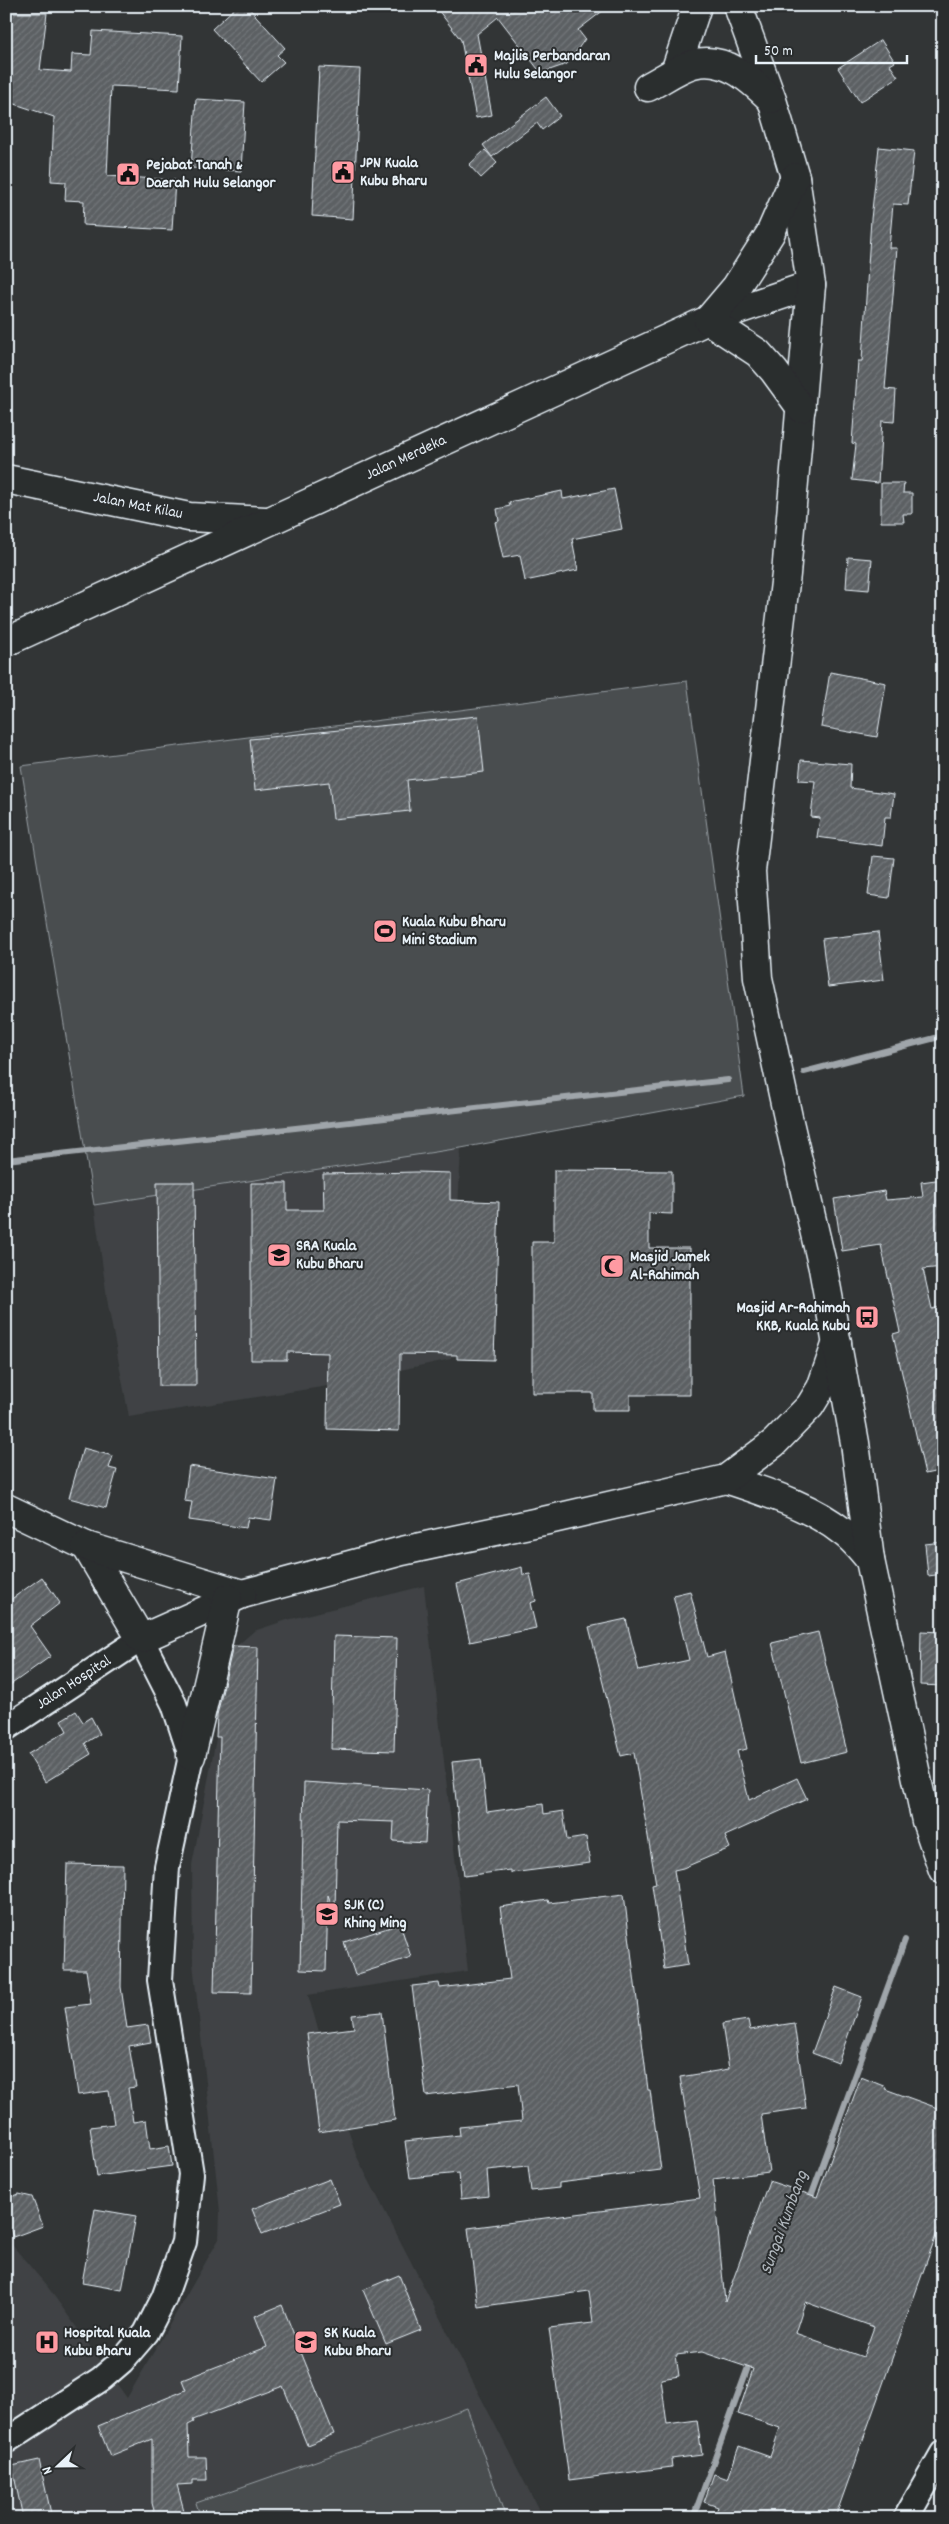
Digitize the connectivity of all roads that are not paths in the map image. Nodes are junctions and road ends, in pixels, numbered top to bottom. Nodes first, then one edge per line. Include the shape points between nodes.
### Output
1 (697, 6) edge
2 (739, 6) edge
3 (677, 66) dead end
4 (648, 87) dead end
5 (772, 100) junction
6 (796, 177) junction
7 (811, 285) junction
8 (708, 320) junction
9 (801, 408) junction
10 (6, 479) edge
11 (189, 517) junction
12 (271, 521) junction
13 (206, 552) junction
14 (6, 642) edge
15 (837, 1342) junction
16 (726, 1479) junction
17 (6, 1508) edge
18 (86, 1546) junction
19 (870, 1560) junction
20 (235, 1596) junction
21 (141, 1639) junction
22 (6, 1728) edge
23 (191, 1756) junction
24 (943, 1870) edge
25 (6, 2441) edge
26 (943, 2453) edge
27 (906, 2518) edge

1 - 3 street
2 - 5 street
4 - 5 street via 693,64 707,62 728,66 749,78
5 - 6 street
6 - 7 street
6 - 8 street via 770,234 736,287
7 - 8 street, Jalan Merdeka
7 - 9 street
8 - 9 street via 758,354
8 - 12 street, Jalan Merdeka
9 - 15 street via 786,574 751,871 752,903 758,978
10 - 11 street, Jalan Mat Kilau
11 - 12 street, Jalan Mat Kilau
11 - 13 street
12 - 13 street, Jalan Merdeka
13 - 14 street, Jalan Merdeka
15 - 16 street via 821,1388 810,1406 774,1443
15 - 19 street
16 - 19 street via 818,1514 845,1532
16 - 20 street via 402,1551
17 - 18 street
18 - 20 street
18 - 21 street
19 - 24 street via 926,1821
20 - 21 street
20 - 23 street
21 - 22 street, Jalan Hospital
21 - 23 street via 174,1704
23 - 25 street via 167,1867 160,1980 191,2174 184,2242 164,2298 146,2333 128,2354 102,2379
26 - 27 street

